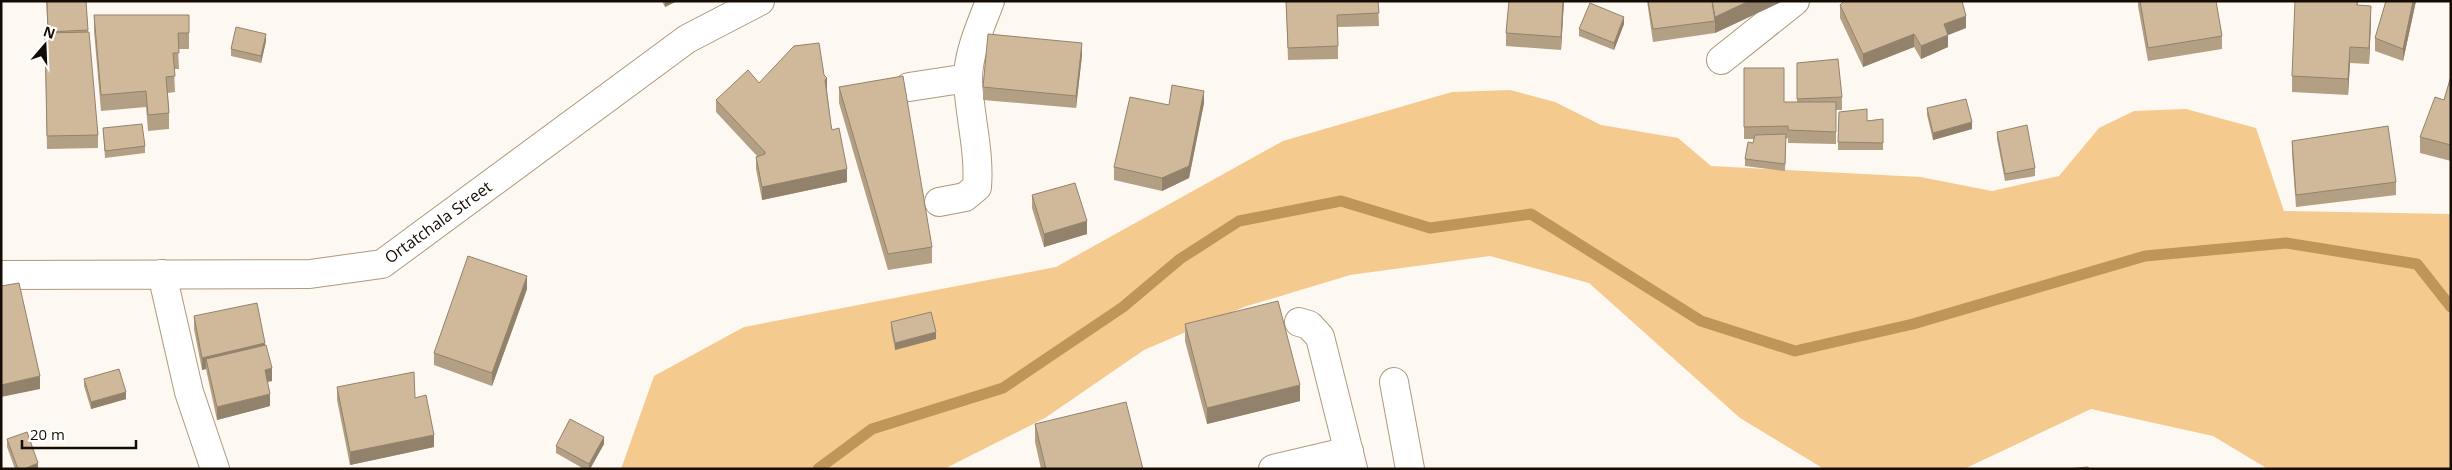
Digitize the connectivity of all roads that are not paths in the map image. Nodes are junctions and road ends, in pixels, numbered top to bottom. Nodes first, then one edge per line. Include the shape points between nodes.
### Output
1 (760, 1) edge
2 (990, 1) edge
3 (1795, 1) edge
4 (1721, 60) dead end
5 (968, 78) junction
6 (909, 87) dead end
7 (939, 202) dead end
8 (162, 274) junction
9 (1, 276) edge
10 (1299, 322) dead end
11 (1394, 382) dead end
12 (1351, 460) edge
13 (215, 469) edge
14 (1273, 469) edge
15 (1410, 469) edge

1 - 8 street, Ortatchala Street via 687,39 382,264 310,274
2 - 5 street via 976,40
3 - 4 street
5 - 6 street
5 - 7 street via 978,159 977,187 965,197
8 - 9 street, Ortatchala Street
8 - 13 street via 189,392
10 - 12 street via 1309,325 1320,337
11 - 15 street
12 - 14 street

